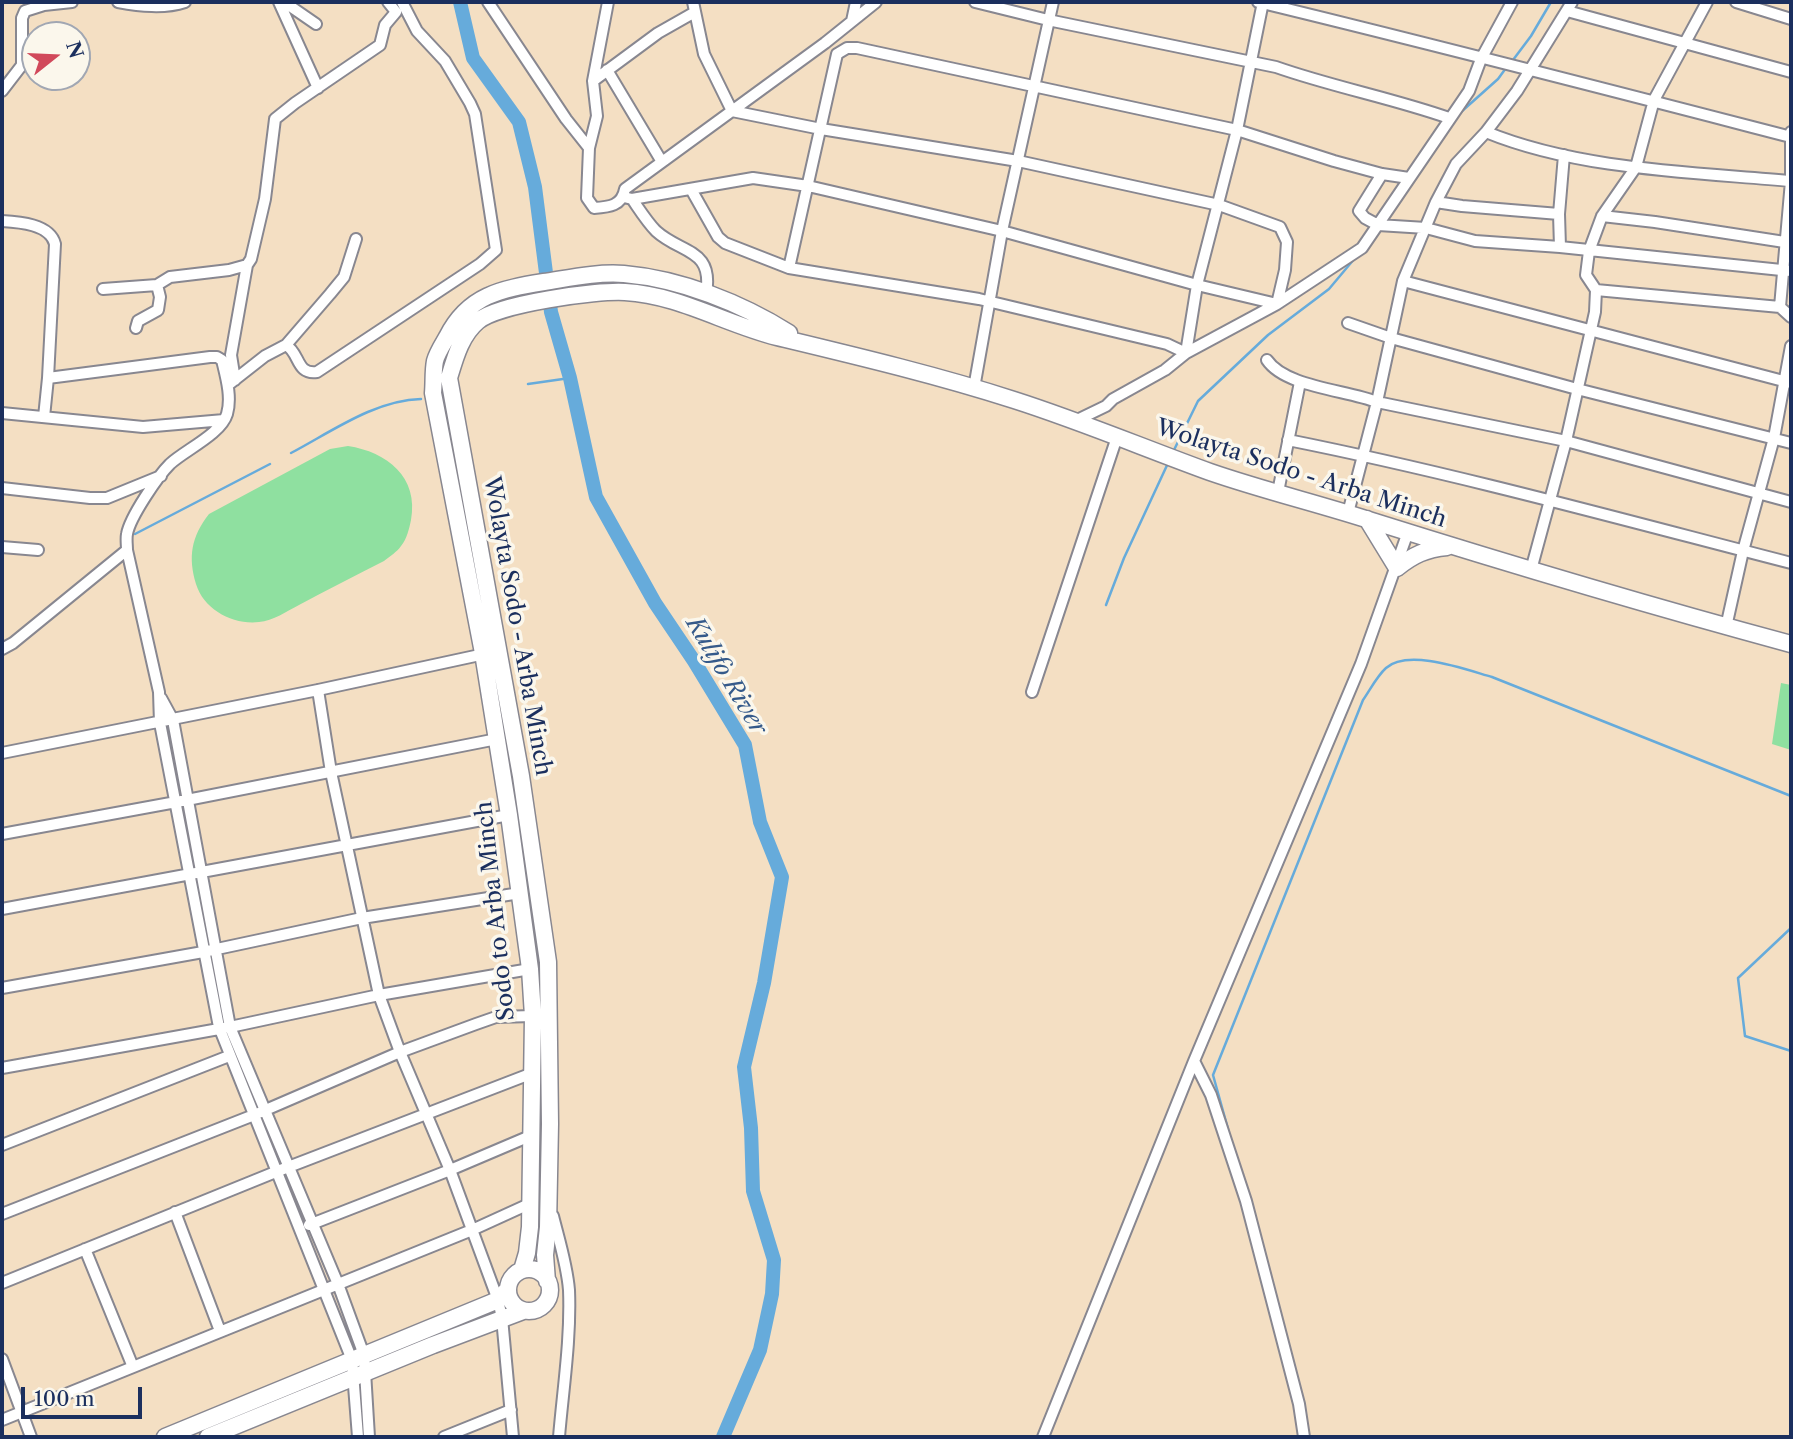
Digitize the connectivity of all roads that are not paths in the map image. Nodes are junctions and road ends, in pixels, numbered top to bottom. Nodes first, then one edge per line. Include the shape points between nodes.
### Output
1 (72, 2) edge
2 (118, 2) edge
3 (185, 2) edge
4 (282, 2) edge
5 (388, 2) edge
6 (402, 2) edge
7 (488, 2) edge
8 (608, 2) edge
9 (856, 2) edge
10 (876, 2) edge
11 (975, 2) edge
12 (1053, 2) edge
13 (1261, 2) edge
14 (1512, 2) edge
15 (1707, 2) edge
16 (1736, 2) edge
17 (694, 7) edge
18 (1570, 7) edge
19 (1791, 19) edge
20 (1048, 20) junction
21 (852, 21) junction
22 (316, 24) dead end
23 (825, 43) junction
24 (1686, 43) junction
25 (837, 54) junction
26 (1481, 59) junction
27 (1250, 61) junction
28 (1525, 68) junction
29 (607, 70) junction
30 (1791, 72) edge
31 (593, 80) junction
32 (1034, 87) junction
33 (318, 88) junction
34 (2, 91) edge
35 (1654, 100) junction
36 (732, 111) junction
37 (1449, 118) junction
38 (821, 130) junction
39 (1237, 130) junction
40 (1486, 132) junction
41 (1791, 135) edge
42 (589, 148) junction
43 (1564, 155) junction
44 (1018, 161) junction
45 (662, 162) junction
46 (1636, 167) junction
47 (1382, 174) junction
48 (1409, 178) junction
49 (808, 187) junction
50 (1791, 187) edge
51 (692, 191) junction
52 (628, 198) junction
53 (1436, 202) junction
54 (1219, 205) junction
55 (1559, 214) junction
56 (1602, 216) junction
57 (2, 221) edge
58 (1378, 225) junction
59 (1426, 228) junction
60 (1002, 231) junction
61 (356, 239) dead end
62 (1789, 242) edge
63 (1560, 247) junction
64 (1589, 251) junction
65 (247, 265) junction
66 (789, 268) junction
67 (1788, 271) edge
68 (1404, 281) junction
69 (157, 285) junction
70 (1197, 285) junction
71 (103, 289) dead end
72 (1596, 290) junction
73 (706, 294) junction
74 (989, 302) junction
75 (1277, 304) junction
76 (1780, 307) junction
77 (1791, 317) edge
78 (1348, 323) dead end
79 (136, 328) dead end
80 (1591, 330) junction
81 (1391, 338) junction
82 (800, 340) junction
83 (286, 345) junction
84 (1791, 346) edge
85 (1186, 353) junction
86 (1268, 360) dead end
87 (48, 377) junction
88 (232, 382) junction
89 (1300, 382) junction
90 (1788, 382) edge
91 (974, 388) junction
92 (1577, 389) junction
93 (1377, 402) junction
94 (2, 414) edge
95 (44, 417) junction
96 (224, 420) junction
97 (1075, 421) junction
98 (439, 426) joint
99 (1117, 437) junction
100 (1774, 438) junction
101 (1288, 440) junction
102 (1566, 441) junction
103 (1791, 443) edge
104 (1362, 455) junction
105 (161, 476) junction
106 (2, 488) edge
107 (1278, 492) junction
108 (1758, 494) junction
109 (1550, 500) junction
110 (1791, 502) edge
111 (1348, 513) junction
112 (1367, 519) junction
113 (477, 526) junction
114 (460, 529) junction
115 (1408, 532) junction
116 (1449, 546) junction
117 (2, 547) edge
118 (38, 550) dead end
119 (127, 550) junction
120 (1743, 551) junction
121 (1791, 563) edge
122 (1397, 568) junction
123 (1531, 570) junction
124 (1726, 627) junction
125 (1791, 644) edge
126 (2, 649) edge
127 (491, 653) junction
128 (318, 690) junction
129 (159, 692) junction
130 (1032, 692) dead end
131 (173, 720) junction
132 (160, 723) junction
133 (497, 739) junction
134 (2, 753) edge
135 (331, 772) junction
136 (181, 801) junction
137 (509, 815) junction
138 (2, 834) edge
139 (347, 845) junction
140 (201, 873) junction
141 (188, 876) junction
142 (520, 893) junction
143 (2, 909) edge
144 (362, 918) junction
145 (209, 951) junction
146 (530, 969) junction
147 (2, 988) edge
148 (379, 995) junction
149 (533, 1020) junction
150 (224, 1027) junction
151 (549, 1027) junction
152 (400, 1052) junction
153 (229, 1056) junction
154 (1194, 1061) junction
155 (2, 1068) edge
156 (530, 1074) junction
157 (259, 1112) junction
158 (426, 1113) junction
159 (530, 1136) junction
160 (2, 1146) edge
161 (289, 1166) junction
162 (450, 1170) junction
163 (278, 1171) junction
164 (548, 1200) junction
165 (529, 1203) junction
166 (175, 1212) junction
167 (2, 1214) edge
168 (313, 1224) junction
169 (301, 1228) junction
170 (472, 1230) junction
171 (85, 1249) junction
172 (522, 1270) junction
173 (547, 1281) junction
174 (2, 1283) edge
175 (338, 1284) junction
176 (325, 1288) junction
177 (503, 1294) junction
178 (523, 1311) junction
179 (502, 1318) junction
180 (220, 1331) junction
181 (358, 1357) junction
182 (2, 1359) edge
183 (133, 1367) junction
184 (360, 1375) junction
185 (511, 1410) junction
186 (22, 1413) junction
187 (2, 1420) edge
188 (31, 1437) edge
189 (165, 1437) edge
190 (208, 1437) edge
191 (358, 1437) edge
192 (369, 1437) edge
193 (444, 1437) edge
194 (513, 1437) edge
195 (559, 1437) edge
196 (1043, 1437) edge
197 (1304, 1437) edge

1 - 34 street via 25,11 22,65
2 - 3 street via 164,6
4 - 22 street
4 - 33 street
5 - 33 street via 396,12 385,25 380,45
6 - 83 street via 417,31 445,61 470,103 496,250 317,372 302,370
7 - 42 street
8 - 31 street
9 - 21 street
10 - 21 street
11 - 20 street
12 - 20 street
13 - 26 street
13 - 27 street
14 - 26 street
15 - 24 street
16 - 19 street
17 - 29 street
17 - 36 street via 704,54
18 - 24 street
18 - 28 street
20 - 27 street
20 - 32 street
21 - 23 street
23 - 25 street
23 - 36 street
24 - 30 street
24 - 35 street
25 - 32 street via 857,48
25 - 38 street
26 - 28 street
26 - 37 street via 1469,90
27 - 37 street
27 - 39 street
28 - 35 street
28 - 40 street via 1517,91
29 - 31 street
29 - 45 street
31 - 42 street via 597,116
32 - 39 street
32 - 44 street
33 - 65 street via 273,124 265,199
35 - 41 street
35 - 46 street
36 - 38 street
36 - 45 street
37 - 48 street
38 - 44 street
38 - 49 street
39 - 47 street
39 - 54 street
40 - 43 street
40 - 53 street via 1456,164
41 - 50 street
42 - 52 street via 587,198 594,208 607,208
43 - 46 street
43 - 55 street
44 - 54 street
44 - 60 street
45 - 52 street via 625,189
46 - 50 street
46 - 56 street
47 - 48 street
47 - 58 street via 1359,211
48 - 58 street
49 - 51 street via 753,178
49 - 60 street
49 - 66 street
50 - 62 street
51 - 52 street
51 - 66 street via 724,243
52 - 73 street via 656,231 705,264
53 - 55 street
53 - 59 street
54 - 70 street
54 - 75 street via 1280,228 1287,242
55 - 63 street
56 - 62 street
56 - 64 street
57 - 87 street via 24,223 54,239
58 - 59 street
58 - 75 street via 1362,248
59 - 63 street via 1475,241
59 - 68 street
60 - 70 street
60 - 74 street
61 - 83 street via 344,277
62 - 67 street
63 - 64 street
64 - 67 street
64 - 72 street via 1587,275
65 - 69 street via 170,277
65 - 88 street
66 - 74 street
67 - 76 street
68 - 80 street
68 - 81 street
69 - 71 street
69 - 79 street via 158,310 138,321
70 - 75 street
70 - 85 street
72 - 76 street
72 - 80 street
73 - 82 highway, Wolayta Sodo - Arba Minch
73 - 98 highway, Wolayta Sodo - Arba Minch via 623,274 520,286 482,298 455,321 435,359 433,393
74 - 85 street via 1167,344
74 - 91 street
75 - 85 street
76 - 77 street
78 - 81 street
80 - 90 street
80 - 92 street
81 - 92 street
81 - 93 street
82 - 91 highway, Wolayta Sodo - Arba Minch
82 - 113 highway, Wolayta Sodo - Arba Minch via 776,337 684,303 624,291 492,313 474,324 457,349 449,378
83 - 88 street
84 - 90 street
85 - 97 street
86 - 89 street via 1273,368
87 - 88 street via 217,357
87 - 95 street
88 - 96 street
89 - 93 street
89 - 101 street
90 - 100 street
91 - 97 highway, Wolayta Sodo - Arba Minch
92 - 100 street
92 - 102 street
93 - 102 street
93 - 104 street
94 - 95 street
95 - 96 street via 143,427
96 - 105 street
97 - 99 highway, Wolayta Sodo - Arba Minch
98 - 114 highway, Sodo to Arba Minch
99 - 107 highway, Wolayta Sodo - Arba Minch
99 - 130 street
100 - 103 street
100 - 108 street
101 - 104 street
101 - 107 street
102 - 108 street
102 - 109 street
104 - 109 street
104 - 111 street
105 - 106 street via 107,498
105 - 119 street via 127,532
107 - 111 highway, Wolayta Sodo - Arba Minch
108 - 110 street
108 - 120 street
109 - 120 street
109 - 123 street
111 - 112 highway, Wolayta Sodo - Arba Minch
112 - 115 highway, Wolayta Sodo - Arba Minch
112 - 122 highway
113 - 114 highway
113 - 127 highway, Wolayta Sodo - Arba Minch
114 - 127 highway, Sodo to Arba Minch
115 - 116 highway, Wolayta Sodo - Arba Minch
115 - 122 street
116 - 122 highway via 1413,555
116 - 123 highway, Wolayta Sodo - Arba Minch
117 - 118 street
119 - 126 street
119 - 129 street
120 - 121 street
120 - 124 street
122 - 154 street
123 - 124 highway, Wolayta Sodo - Arba Minch
124 - 125 highway, Wolayta Sodo - Arba Minch
127 - 128 street
127 - 133 highway, Sodo to Arba Minch
127 - 151 highway, Wolayta Sodo - Arba Minch via 521,776 548,962
128 - 131 street
128 - 135 street
129 - 131 street
129 - 132 street
131 - 132 street
131 - 136 street
132 - 134 street
132 - 136 street
133 - 135 street
133 - 137 highway, Sodo to Arba Minch
135 - 136 street
135 - 139 street
136 - 138 street
136 - 140 street
136 - 141 street
137 - 139 street
137 - 142 highway, Sodo to Arba Minch
139 - 140 street
139 - 144 street
140 - 141 street
140 - 145 street
141 - 143 street
141 - 145 street
142 - 144 street
142 - 146 highway, Sodo to Arba Minch
144 - 145 street
144 - 148 street
145 - 147 street
145 - 150 street
146 - 148 street
146 - 149 highway, Sodo to Arba Minch
148 - 150 street
148 - 152 street
149 - 151 highway
149 - 152 street via 496,1017
149 - 156 highway, Sodo to Arba Minch
150 - 153 street
150 - 155 street
150 - 157 street
151 - 164 highway, Wolayta Sodo - Arba Minch
152 - 157 street
152 - 158 street
153 - 157 street
153 - 160 street
154 - 196 street
154 - 197 street via 1211,1094 1243,1190
156 - 158 street
156 - 159 highway, Sodo to Arba Minch
157 - 161 street
157 - 163 street
157 - 167 street
158 - 161 street
158 - 162 street
159 - 162 street
159 - 165 highway, Sodo to Arba Minch
161 - 163 street
161 - 168 street
162 - 168 street
162 - 170 street
163 - 166 street
163 - 169 street
164 - 173 highway, Wolayta Sodo - Arba Minch
164 - 195 street via 569,1291
165 - 170 street
165 - 172 highway, Sodo to Arba Minch
166 - 171 street
166 - 180 street
168 - 169 street
168 - 175 street
169 - 176 street
170 - 175 street
170 - 177 street
171 - 174 street
171 - 183 street
172 - 173 highway via 536,1270
172 - 177 highway
173 - 178 highway, Wolayta Sodo - Arba Minch via 546,1303 536,1311
175 - 176 street
175 - 181 street
176 - 180 street
176 - 181 street
177 - 178 highway
177 - 179 street
177 - 181 highway
178 - 179 highway, Wolayta Sodo - Arba Minch
179 - 184 highway, Wolayta Sodo - Arba Minch
179 - 185 street
180 - 183 street
181 - 184 street
181 - 189 highway
182 - 186 street
183 - 186 street
184 - 190 highway, Wolayta Sodo - Arba Minch
184 - 191 street
184 - 192 street
185 - 193 street
185 - 194 street
186 - 187 street
186 - 188 street

